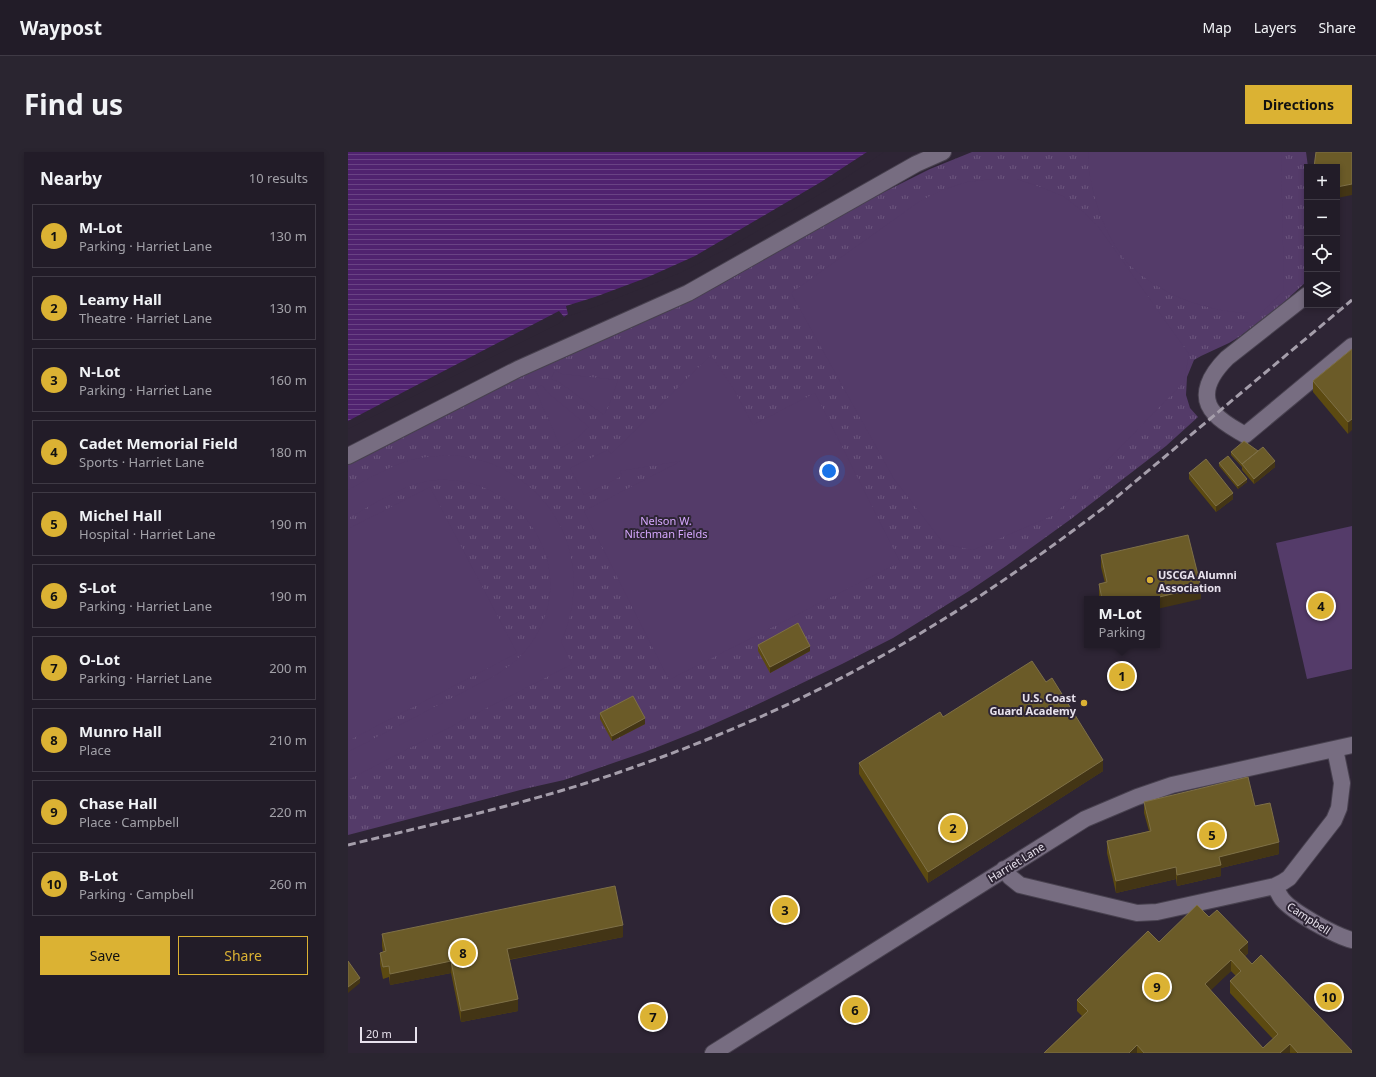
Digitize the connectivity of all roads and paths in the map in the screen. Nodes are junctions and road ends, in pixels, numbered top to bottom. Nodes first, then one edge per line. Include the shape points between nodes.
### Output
1 (944, 152) edge
2 (1304, 297) edge
3 (1352, 346) edge
4 (348, 456) edge
5 (1352, 745) edge
6 (1335, 749) junction
7 (1004, 869) junction
8 (1275, 886) junction
9 (1352, 940) edge
10 (713, 1053) edge

1 - 4 street via 916,164 688,293 518,369
2 - 3 street via 1216,369 1206,389 1206,400 1215,415 1245,435
5 - 6 street, Harriet Lane
6 - 7 street, Harriet Lane via 1192,780 1137,797 1085,819
6 - 8 street via 1342,796 1334,820 1289,878
7 - 8 street via 1020,885 1137,913 1157,912
7 - 10 street, Harriet Lane
8 - 9 street, Campbell via 1288,906 1333,933

